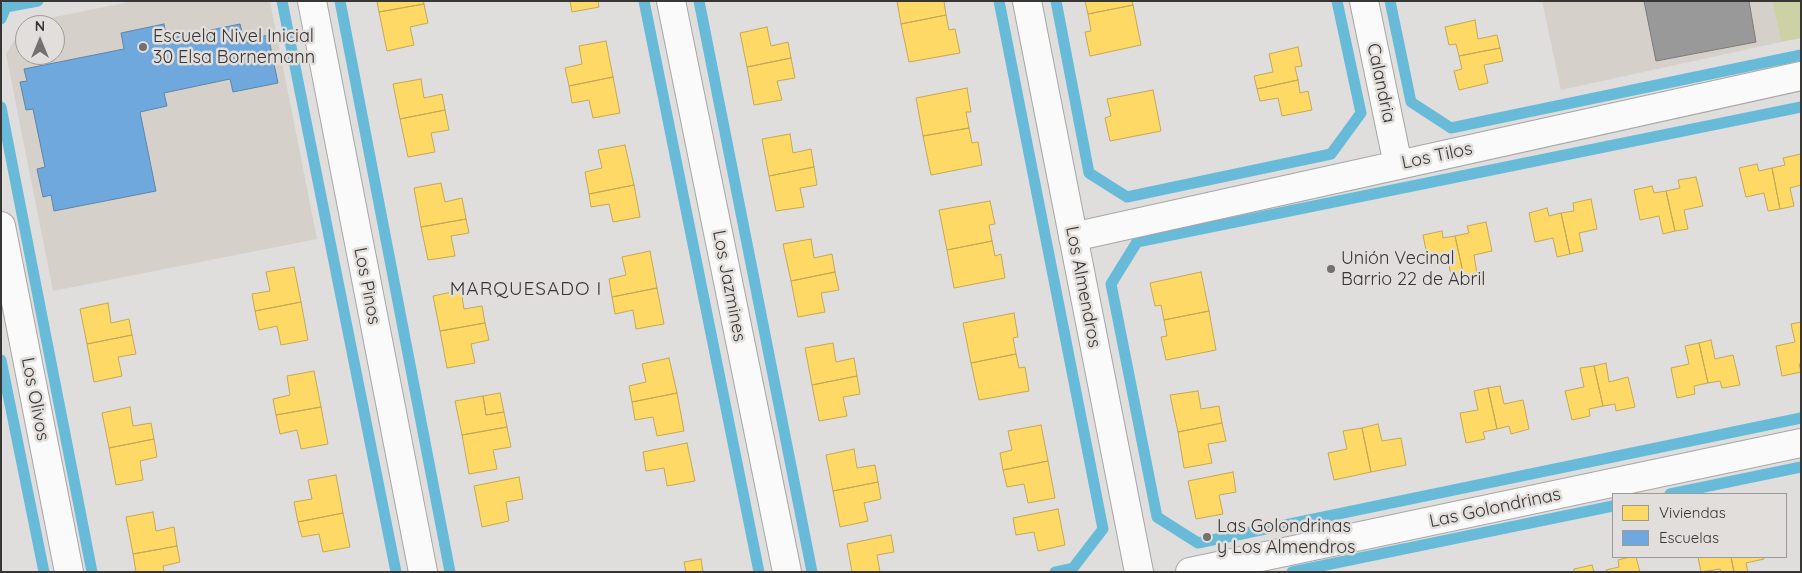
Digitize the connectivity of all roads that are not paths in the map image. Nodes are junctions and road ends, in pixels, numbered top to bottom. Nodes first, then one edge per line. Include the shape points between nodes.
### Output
1 (312, 1) edge
2 (671, 1) edge
3 (1027, 1) edge
4 (1364, 1) edge
5 (1801, 76) edge
6 (1398, 165) junction
7 (1, 226) edge
8 (1073, 237) junction
9 (1801, 444) edge
10 (69, 572) edge
11 (423, 572) edge
12 (787, 572) edge
13 (1139, 572) edge
14 (1190, 572) edge

1 - 11 street, Los Pinos
2 - 12 street, Los Jazmines
3 - 8 street, Los Almendros
4 - 6 street, Calandria
5 - 6 street, Los Tilos
6 - 8 street, Los Tilos
7 - 10 street, Los Olivos
8 - 13 street, Los Almendros
9 - 14 street, Las Golondrinas

